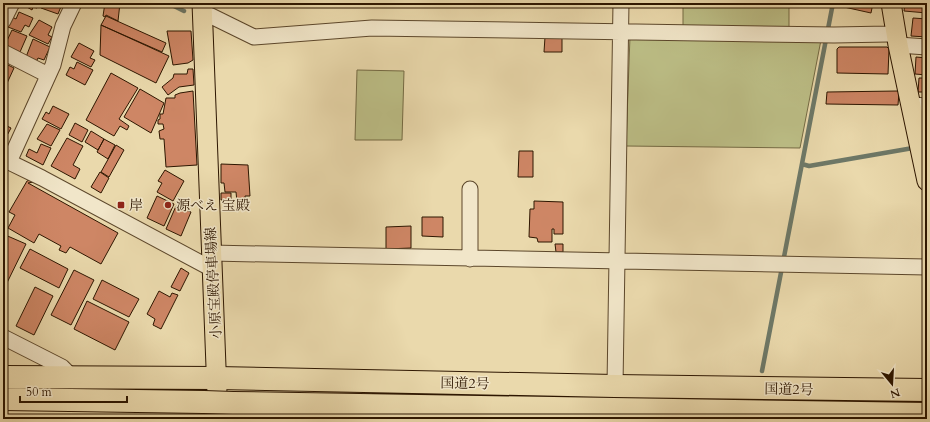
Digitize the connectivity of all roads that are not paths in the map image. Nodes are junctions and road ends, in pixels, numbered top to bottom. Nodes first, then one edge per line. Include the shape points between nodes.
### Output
1 (12, 3) edge
2 (74, 3) edge
3 (621, 3) edge
4 (892, 3) edge
5 (203, 8) edge
6 (3, 21) edge
7 (620, 32) junction
8 (897, 38) junction
9 (927, 47) edge
10 (3, 52) edge
11 (48, 75) junction
12 (920, 105) edge
13 (6, 161) edge
14 (927, 181) edge
15 (470, 189) dead end
16 (470, 259) junction
17 (211, 261) junction
18 (617, 262) junction
19 (927, 267) edge
20 (3, 337) edge
21 (3, 377) edge
22 (73, 378) junction
23 (217, 378) junction
24 (614, 386) junction
25 (927, 390) edge
26 (3, 399) edge
27 (927, 414) edge
28 (218, 419) edge

1 - 6 street
2 - 11 street via 63,26
3 - 7 street
4 - 8 main road
5 - 7 street via 254,37 372,28
5 - 17 main road, 小原宝殿停車場線
7 - 8 street via 888,34
7 - 18 street
8 - 9 street
8 - 12 main road
10 - 11 street
11 - 13 street
12 - 14 main road
13 - 17 street
15 - 16 street
16 - 17 street
16 - 18 street
17 - 23 main road, 小原宝殿停車場線
18 - 19 street
18 - 24 street
20 - 22 street via 62,367
21 - 22 highway, 国道2号
22 - 23 highway, 国道2号
23 - 24 highway, 国道2号
23 - 28 main road, 小原宝殿停車場線
24 - 25 highway, 国道2号
26 - 27 highway, bridge

